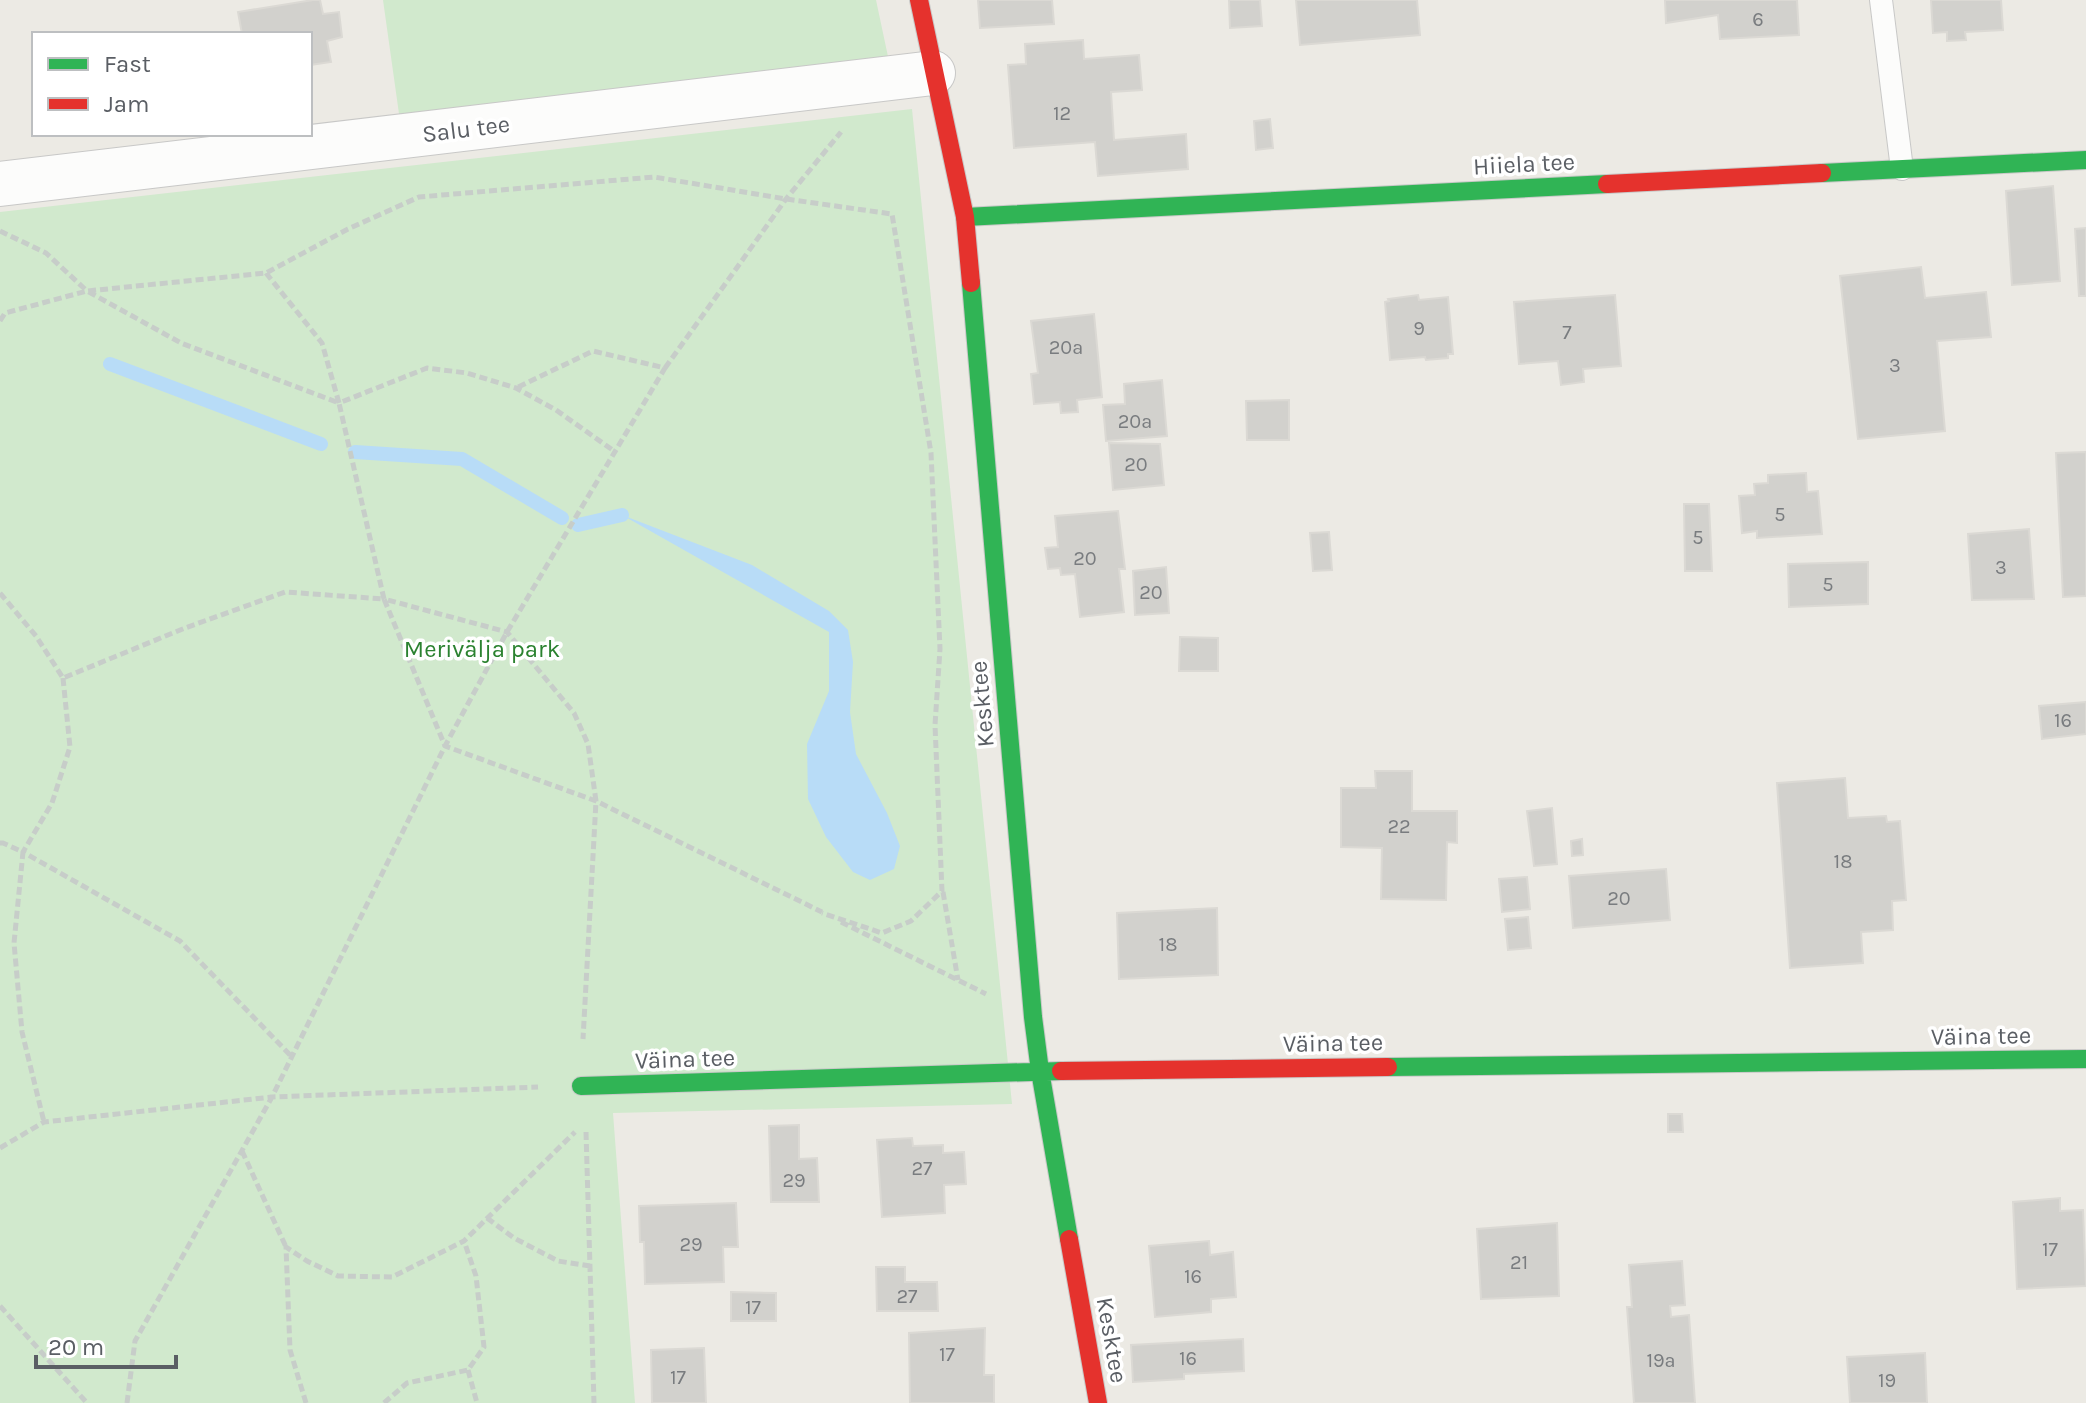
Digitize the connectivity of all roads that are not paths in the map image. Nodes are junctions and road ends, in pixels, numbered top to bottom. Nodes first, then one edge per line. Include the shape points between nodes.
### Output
1 (919, 0) edge
2 (1881, 0) edge
3 (933, 73) junction
4 (2086, 160) edge
5 (1902, 169) junction
6 (0, 184) edge
7 (965, 217) junction
8 (2086, 1059) edge
9 (1040, 1071) junction
10 (581, 1086) road end
11 (1098, 1403) edge

1 - 3 street, Kesktee
2 - 5 lane
3 - 6 street, Salu tee
3 - 7 street, Kesktee
4 - 5 street, Hiiela tee
5 - 7 street, Hiiela tee
7 - 9 street, Kesktee
8 - 9 street, Väina tee
9 - 10 street, Väina tee
9 - 11 street, Kesktee

